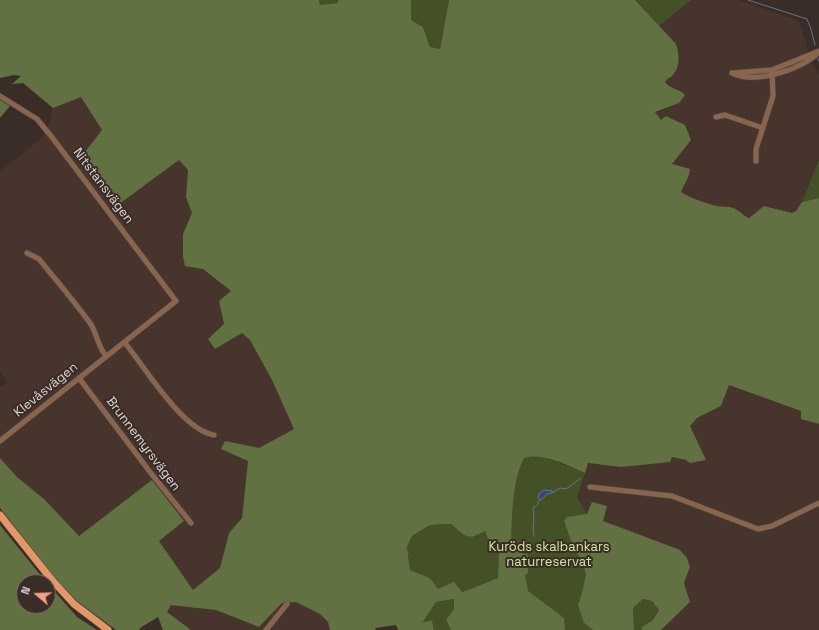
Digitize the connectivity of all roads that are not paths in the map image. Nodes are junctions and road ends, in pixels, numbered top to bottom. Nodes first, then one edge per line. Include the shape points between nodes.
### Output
1 (819, 51) edge
2 (772, 72) junction
3 (0, 96) edge
4 (716, 117) dead end
5 (763, 128) junction
6 (756, 160) dead end
7 (27, 253) dead end
8 (176, 301) joint
9 (125, 343) junction
10 (106, 356) junction
11 (79, 378) junction
12 (214, 435) dead end
13 (0, 441) edge
14 (590, 487) dead end
15 (819, 503) edge
16 (0, 515) edge
17 (191, 523) dead end
18 (287, 604) dead end
19 (108, 630) edge
20 (266, 630) edge

1 - 2 street
2 - 2 street via 738,72 732,74 745,77
2 - 5 street via 773,96
3 - 8 street, Nitstansvägen via 37,120 51,136
4 - 5 street via 725,115
5 - 6 street via 756,149
7 - 10 street via 38,259 91,324
8 - 9 street, Klevåsvägen
9 - 10 street, Klevåsvägen
9 - 12 street via 180,413 194,426
10 - 11 street, Klevåsvägen
11 - 13 street, Klevåsvägen
11 - 17 street, Brunnemyrsvägen
14 - 15 street via 672,496 758,529 772,526
16 - 19 main road via 74,604
18 - 20 street

